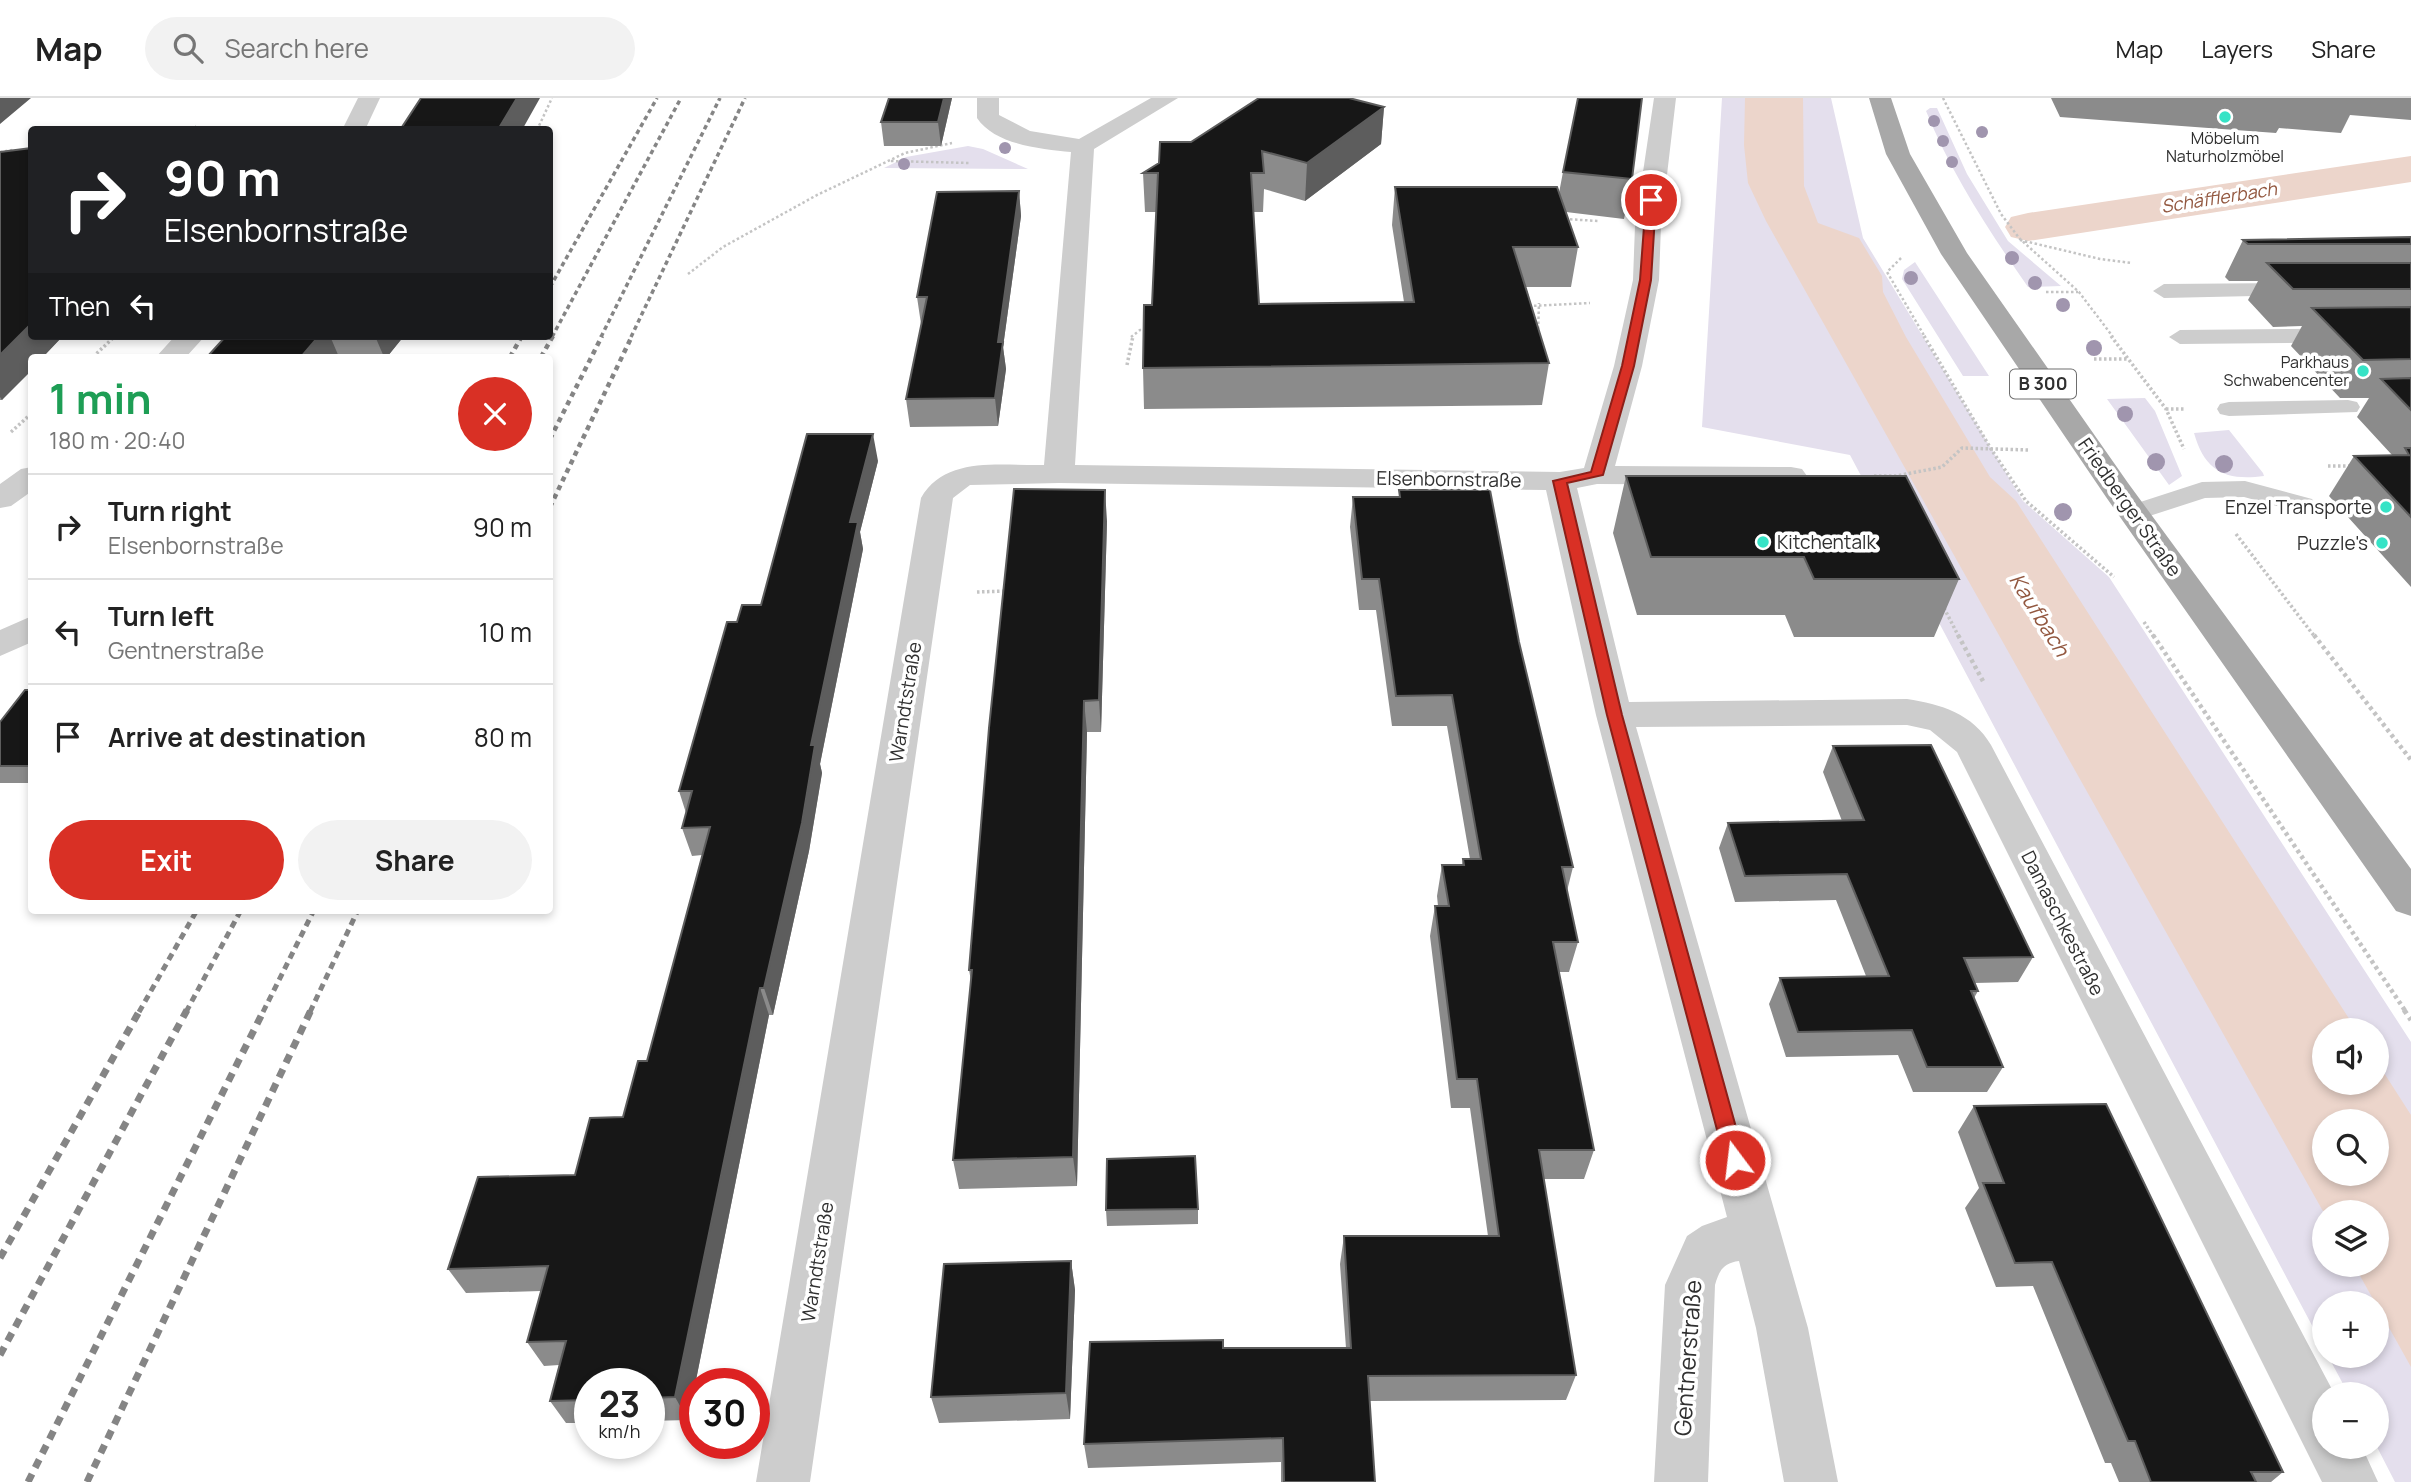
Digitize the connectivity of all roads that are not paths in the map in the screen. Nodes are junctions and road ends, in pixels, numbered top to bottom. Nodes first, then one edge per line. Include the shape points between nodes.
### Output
1 (369, 98) edge
2 (988, 98) edge
3 (1167, 98) edge
4 (1665, 98) edge
5 (1880, 98) edge
6 (355, 126) edge
7 (1083, 146) junction
8 (2320, 289) edge
9 (2164, 291) dead end
10 (2411, 335) edge
11 (2180, 337) dead end
12 (187, 340) edge
13 (173, 354) edge
14 (2360, 407) dead end
15 (2229, 409) dead end
16 (1059, 474) junction
17 (1840, 477) edge
18 (1578, 478) junction
19 (2304, 505) dead end
20 (2133, 513) junction
21 (28, 629) edge
22 (0, 645) edge
23 (1614, 715) junction
24 (2411, 900) edge
25 (1756, 1238) junction
26 (2312, 1406) edge
27 (2339, 1459) edge
28 (783, 1482) edge
29 (1681, 1482) edge
30 (1811, 1482) edge
31 (2351, 1482) edge

1 - 6 street
2 - 7 street via 988,118 1004,130 1030,141
3 - 7 street
4 - 18 street via 1648,226 1646,280 1628,366
5 - 20 main road, Friedberger Straße / B 300 via 1898,154 1933,219
7 - 16 street
8 - 9 lane
10 - 11 lane
12 - 13 street
14 - 15 lane
16 - 18 street, Elsenbornstraße
16 - 28 street, Warndtstraße via 965,476 941,489 937,499
17 - 18 street, Elsenbornstraße
18 - 23 street
19 - 20 lane via 2245,489 2202,490
20 - 24 main road, Friedberger Straße / B 300
21 - 22 street
23 - 25 street
23 - 26 street, Damaschkestraße via 1907,712 1946,721 1962,732
25 - 29 street, Gentnerstraße via 1730,1238 1709,1245 1696,1261 1690,1285
25 - 30 street via 1782,1328
27 - 31 street

